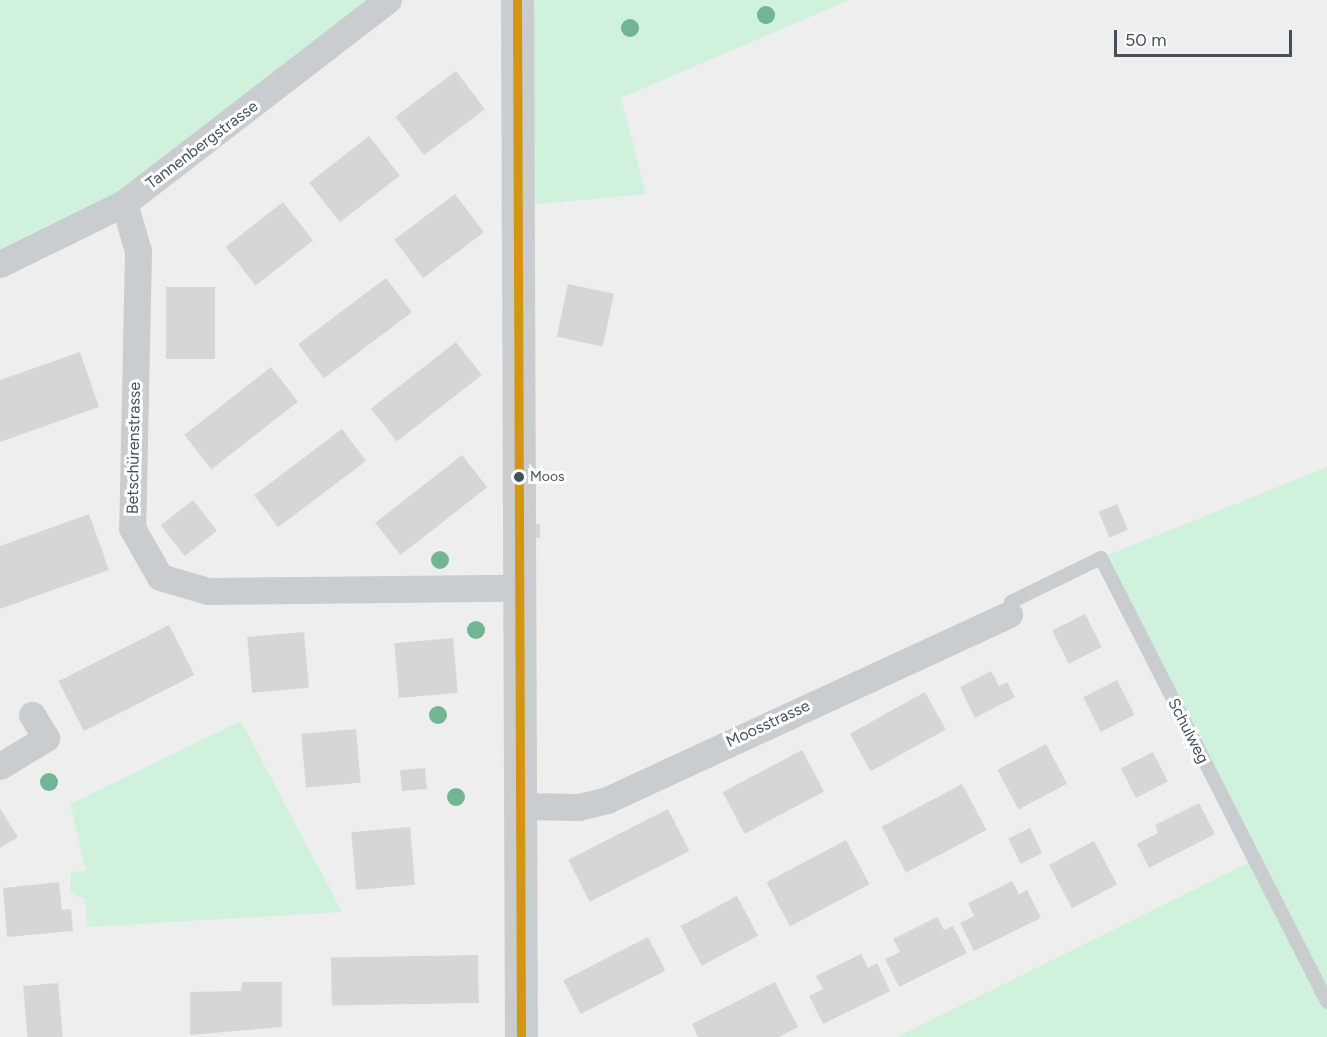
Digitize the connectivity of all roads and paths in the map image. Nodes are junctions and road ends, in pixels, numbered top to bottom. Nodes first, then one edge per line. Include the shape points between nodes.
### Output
1 (388, 0) edge
2 (517, 0) edge
3 (124, 203) junction
4 (0, 264) edge
5 (520, 588) junction
6 (1009, 614) joint
7 (32, 715) dead end
8 (0, 766) edge
9 (521, 806) junction
10 (1327, 1002) edge
11 (521, 1037) edge

1 - 3 street, Tannenbergstrasse
2 - 5 street
3 - 4 street, Tannenbergstrasse
3 - 5 street, Betschürenstrasse via 138,251 132,528 160,577 208,591
5 - 9 street
6 - 9 street, Moosstrasse via 607,800 570,808
6 - 10 lane, Schulweg via 1011,602 1101,558
7 - 8 street via 46,738
9 - 11 street

